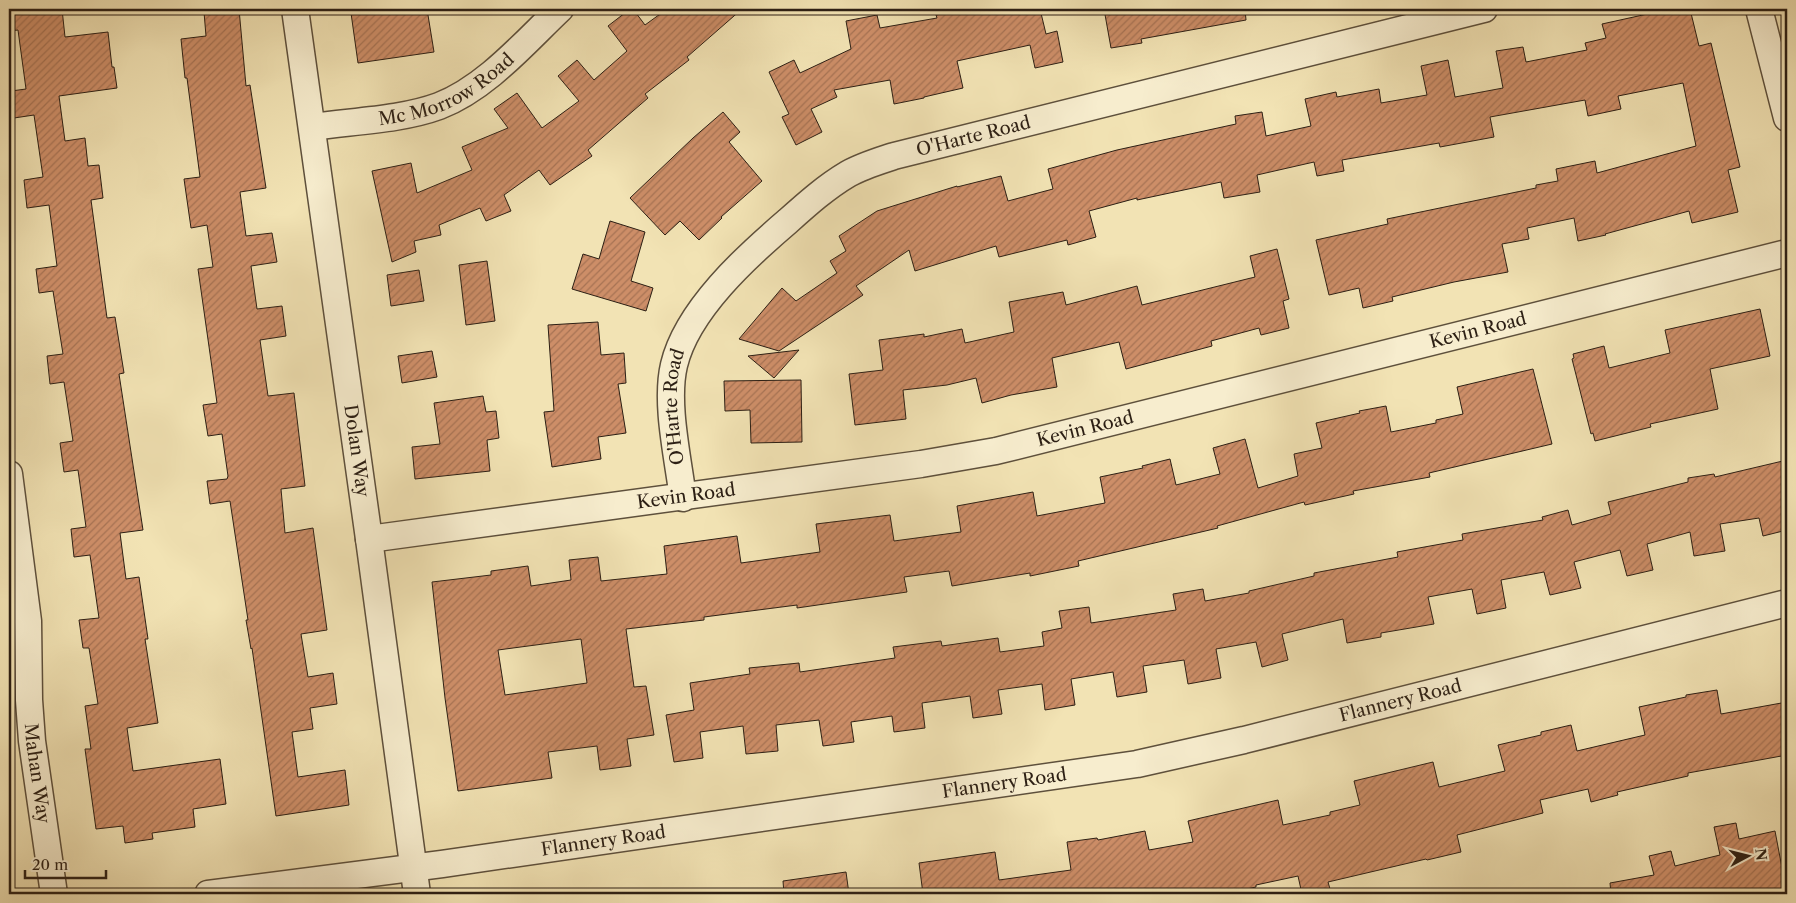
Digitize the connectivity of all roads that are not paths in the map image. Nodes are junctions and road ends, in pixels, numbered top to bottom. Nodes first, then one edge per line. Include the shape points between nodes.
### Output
1 (295, 9) edge
2 (560, 9) edge
3 (1484, 9) edge
4 (1759, 9) edge
5 (1411, 18) edge
6 (1787, 118) edge
7 (312, 127) junction
8 (1787, 253) edge
9 (9, 474) edge
10 (683, 498) junction
11 (370, 538) junction
12 (1787, 603) edge
13 (413, 868) junction
14 (54, 894) edge
15 (208, 894) edge
16 (417, 894) edge

1 - 7 street, Dolan Way
2 - 7 street, Mc Morrow Road via 490,74 456,99 406,115
3 - 5 street, O'Harte Road
4 - 6 street
5 - 10 street, O'Harte Road via 894,156 834,183 755,250 709,300 679,349 670,392
7 - 11 street, Dolan Way
8 - 10 street, Kevin Road via 996,451
9 - 14 street, Mahan Way via 28,621 32,742
10 - 11 street, Kevin Road
11 - 13 street, Dolan Way
12 - 13 street, Flannery Road via 1137,764
13 - 15 street, Flannery Road
13 - 16 street, Dolan Way

